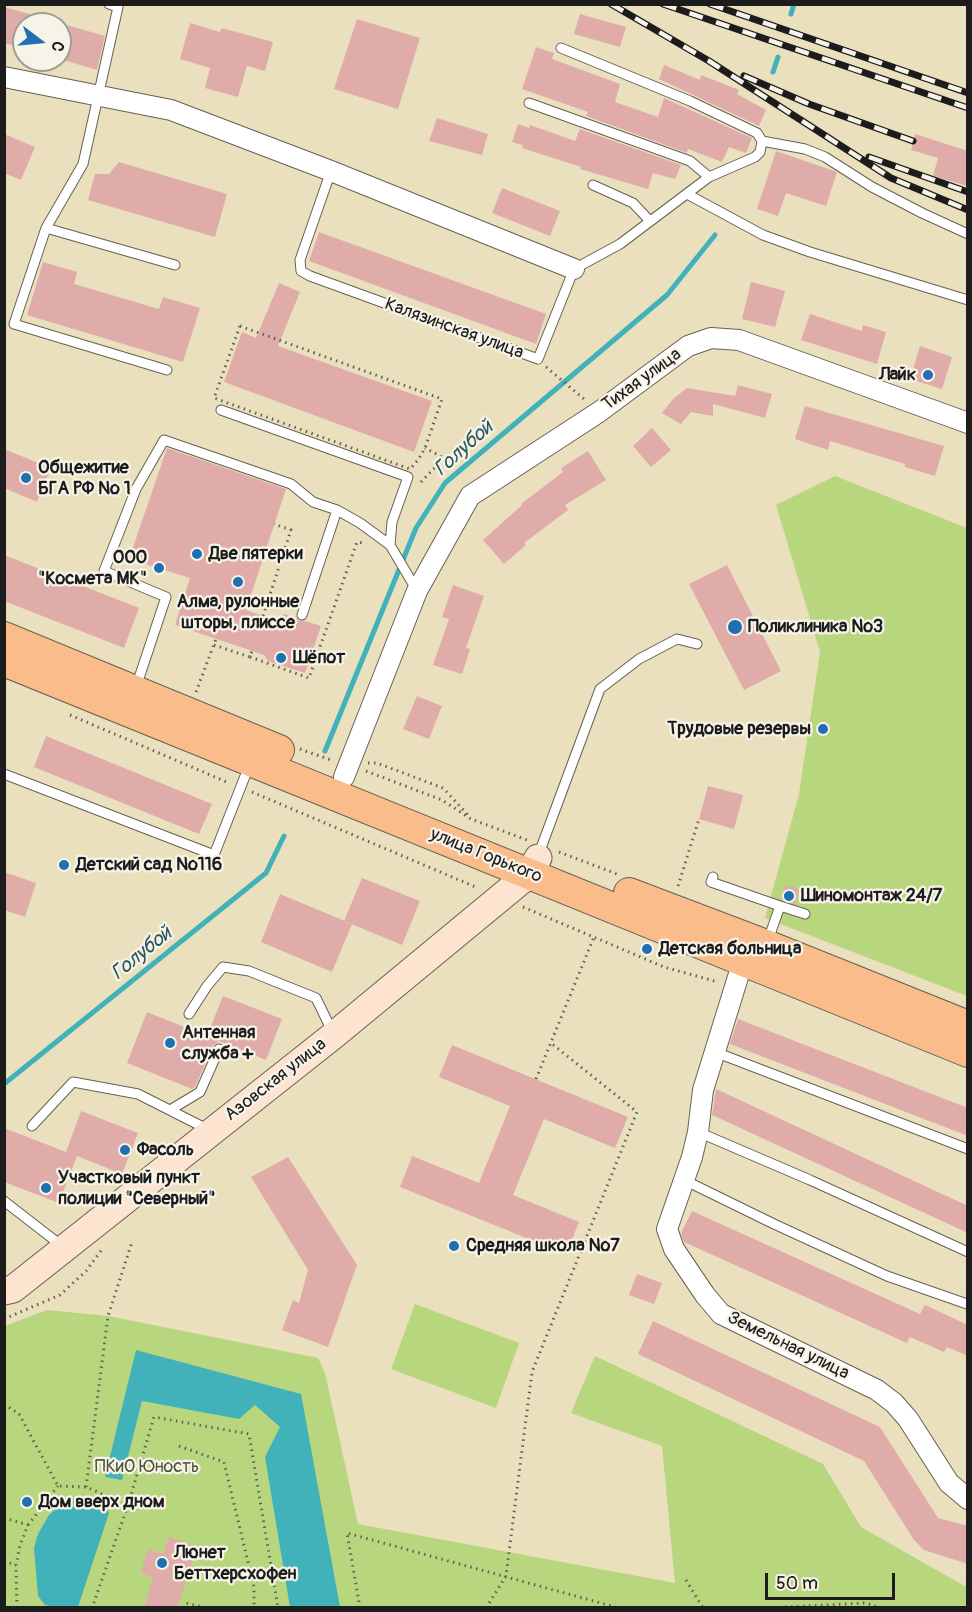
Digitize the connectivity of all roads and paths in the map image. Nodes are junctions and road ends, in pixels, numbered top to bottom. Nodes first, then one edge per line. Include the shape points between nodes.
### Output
1 (109, 4) edge
2 (561, 48) dead end
3 (4, 77) edge
4 (99, 95) junction
5 (529, 103) dead end
6 (762, 141) junction
7 (331, 171) junction
8 (709, 177) junction
9 (593, 185) dead end
10 (687, 194) junction
11 (650, 221) junction
12 (46, 228) junction
13 (968, 234) edge
14 (175, 266) dead end
15 (574, 269) junction
16 (968, 300) edge
17 (538, 359) junction
18 (167, 370) dead end
19 (221, 410) dead end
20 (599, 412) junction
21 (968, 423) edge
22 (425, 447) junction
23 (420, 483) dead end
24 (337, 510) junction
25 (274, 524) dead end
26 (390, 545) junction
27 (415, 585) junction
28 (302, 615) dead end
29 (263, 616) dead end
30 (4, 637) edge
31 (216, 639) dead end
32 (697, 644) dead end
33 (214, 645) junction
34 (252, 651) dead end
35 (250, 657) junction
36 (4, 661) edge
37 (134, 689) junction
38 (195, 695) dead end
39 (251, 761) junction
40 (346, 771) junction
41 (4, 774) edge
42 (699, 819) dead end
43 (533, 866) junction
44 (713, 877) dead end
45 (678, 886) dead end
46 (780, 906) junction
47 (806, 915) dead end
48 (594, 937) dead end
49 (755, 953) junction
50 (189, 1014) dead end
51 (968, 1026) edge
52 (334, 1035) junction
53 (551, 1042) junction
54 (219, 1049) dead end
55 (715, 1052) junction
56 (968, 1052) edge
57 (536, 1079) dead end
58 (170, 1110) junction
59 (32, 1126) dead end
60 (211, 1131) junction
61 (698, 1132) junction
62 (968, 1149) edge
63 (684, 1180) junction
64 (4, 1202) edge
65 (132, 1242) dead end
66 (64, 1248) junction
67 (968, 1252) edge
68 (4, 1291) edge
69 (967, 1304) edge
70 (4, 1404) edge
71 (179, 1446) dead end
72 (58, 1486) junction
73 (86, 1487) junction
74 (968, 1498) edge
75 (128, 1505) junction
76 (4, 1518) edge
77 (28, 1525) junction
78 (4, 1561) edge
79 (16, 1565) junction
80 (506, 1576) junction
81 (686, 1580) dead end
82 (17, 1608) edge
83 (92, 1608) edge
84 (184, 1608) edge
85 (206, 1608) edge
86 (254, 1608) edge
87 (278, 1608) edge
88 (360, 1608) edge
89 (486, 1608) edge
90 (619, 1608) edge
91 (703, 1608) edge
92 (767, 1608) edge
93 (881, 1608) edge

1 - 4 lane via 118,7
2 - 6 lane via 690,101 757,133
3 - 4 street
4 - 7 street via 171,110
4 - 12 lane via 83,164
5 - 8 lane via 690,161
6 - 8 lane via 755,157
6 - 13 lane via 825,157 872,187
7 - 15 street
7 - 17 lane, Калязинская улица via 300,260 301,271
8 - 10 lane
9 - 11 lane via 633,203
10 - 11 lane
10 - 16 lane via 763,234 810,252
11 - 15 lane via 620,244
12 - 14 lane
12 - 18 lane via 14,324
15 - 17 lane, Калязинская улица
17 - 20 path
19 - 26 lane via 408,477 392,522
20 - 21 street, Тихая улица via 688,346 711,338 739,340
20 - 27 street, Тихая улица via 470,496
22 - 22 path via 410,469 214,398 240,326 442,399
22 - 23 path via 444,458
24 - 26 lane
24 - 28 lane
24 - 37 lane via 313,502 291,484 164,440 136,489 104,572 166,597
25 - 29 path via 291,530
26 - 27 lane
26 - 35 path via 357,542 309,678
27 - 40 street, Тихая улица
30 - 37 main road, улица Горького
31 - 33 path
32 - 43 lane via 677,639 639,659 600,689
33 - 35 path
33 - 38 path
34 - 35 path
36 - 39 main road, улица Горького
37 - 40 main road, улица Горького
39 - 41 lane via 214,855
39 - 43 main road, улица Горького
40 - 40 path via 377,763 443,789 471,819 442,800
40 - 43 main road, улица Горького
42 - 45 path
43 - 49 main road, улица Горького
43 - 52 main road, Азовская улица
44 - 46 lane via 711,882
46 - 47 lane
46 - 49 lane
48 - 53 path
49 - 51 main road, улица Горького
49 - 55 street, Земельная улица
49 - 56 main road, улица Горького
50 - 52 lane via 223,968 249,971 316,998
52 - 60 main road, Азовская улица
53 - 57 path
53 - 80 path via 637,1112 532,1372
54 - 58 lane via 200,1092
55 - 61 street, Земельная улица via 703,1090
55 - 62 lane
58 - 59 lane via 138,1094 73,1083
58 - 60 lane
60 - 66 main road, Азовская улица
61 - 63 street, Земельная улица
61 - 67 lane
63 - 69 lane via 887,1276
63 - 74 street, Земельная улица via 667,1229 674,1249 714,1308 877,1390 908,1419 949,1483
64 - 66 lane
65 - 73 path via 108,1316
66 - 68 main road, Азовская улица via 13,1289
70 - 72 path via 20,1414
71 - 86 path via 224,1462 254,1587
72 - 73 path
72 - 77 path
73 - 75 path
75 - 83 path
75 - 87 path via 153,1417 249,1434
76 - 77 path
77 - 79 path
78 - 79 path
79 - 82 path
80 - 88 path via 347,1533
80 - 89 path
80 - 90 path
81 - 91 path
84 - 85 path via 186,1603
92 - 93 path via 866,1603

